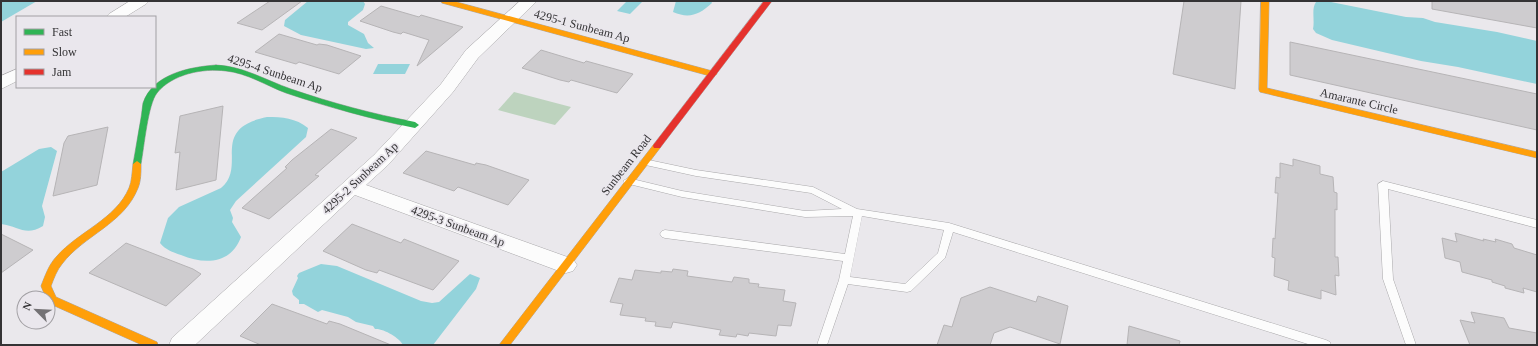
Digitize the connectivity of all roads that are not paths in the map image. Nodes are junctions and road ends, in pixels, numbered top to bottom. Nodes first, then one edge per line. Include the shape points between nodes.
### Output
1 (141, 1) edge
2 (445, 1) edge
3 (529, 1) edge
4 (768, 1) edge
5 (1265, 1) edge
6 (116, 16) edge
7 (510, 19) junction
8 (713, 74) junction
9 (16, 75) edge
10 (1, 84) edge
11 (415, 125) junction
12 (1537, 155) edge
13 (644, 162) junction
14 (628, 181) junction
15 (351, 186) junction
16 (858, 212) junction
17 (1537, 224) edge
18 (949, 227) junction
19 (665, 234) dead end
20 (849, 258) junction
21 (566, 265) junction
22 (844, 280) junction
23 (508, 344) edge
24 (152, 345) edge
25 (180, 345) edge
26 (822, 345) edge
27 (1326, 345) edge
28 (1411, 345) edge

1 - 6 street
2 - 7 street, 4295-1 Sunbeam Ap
3 - 7 street, 4295-2 Sunbeam Ap
4 - 8 street, Sunbeam Road
5 - 12 street, Amarante Circle via 1262,90
7 - 8 street, 4295-1 Sunbeam Ap
7 - 11 street, 4295-2 Sunbeam Ap via 472,54
8 - 13 street, Sunbeam Road
9 - 10 street
11 - 15 street, 4295-2 Sunbeam Ap
11 - 24 street, 4295-4 Sunbeam Ap via 381,119 273,86 226,68 203,68 179,74 155,90 148,101 133,190 124,204 103,224 61,258 51,272 46,286 52,300
13 - 14 street, Sunbeam Road
13 - 16 lane via 696,173 813,190
14 - 16 lane via 682,194 805,214
14 - 21 street, Sunbeam Road
15 - 21 street, 4295-3 Sunbeam Ap
15 - 25 street, 4295-2 Sunbeam Ap
16 - 18 lane
16 - 20 lane
17 - 28 lane via 1383,184 1388,279
18 - 22 lane via 942,255 907,288
18 - 27 lane
19 - 20 lane
20 - 22 lane
21 - 23 street, Sunbeam Road
22 - 26 lane

